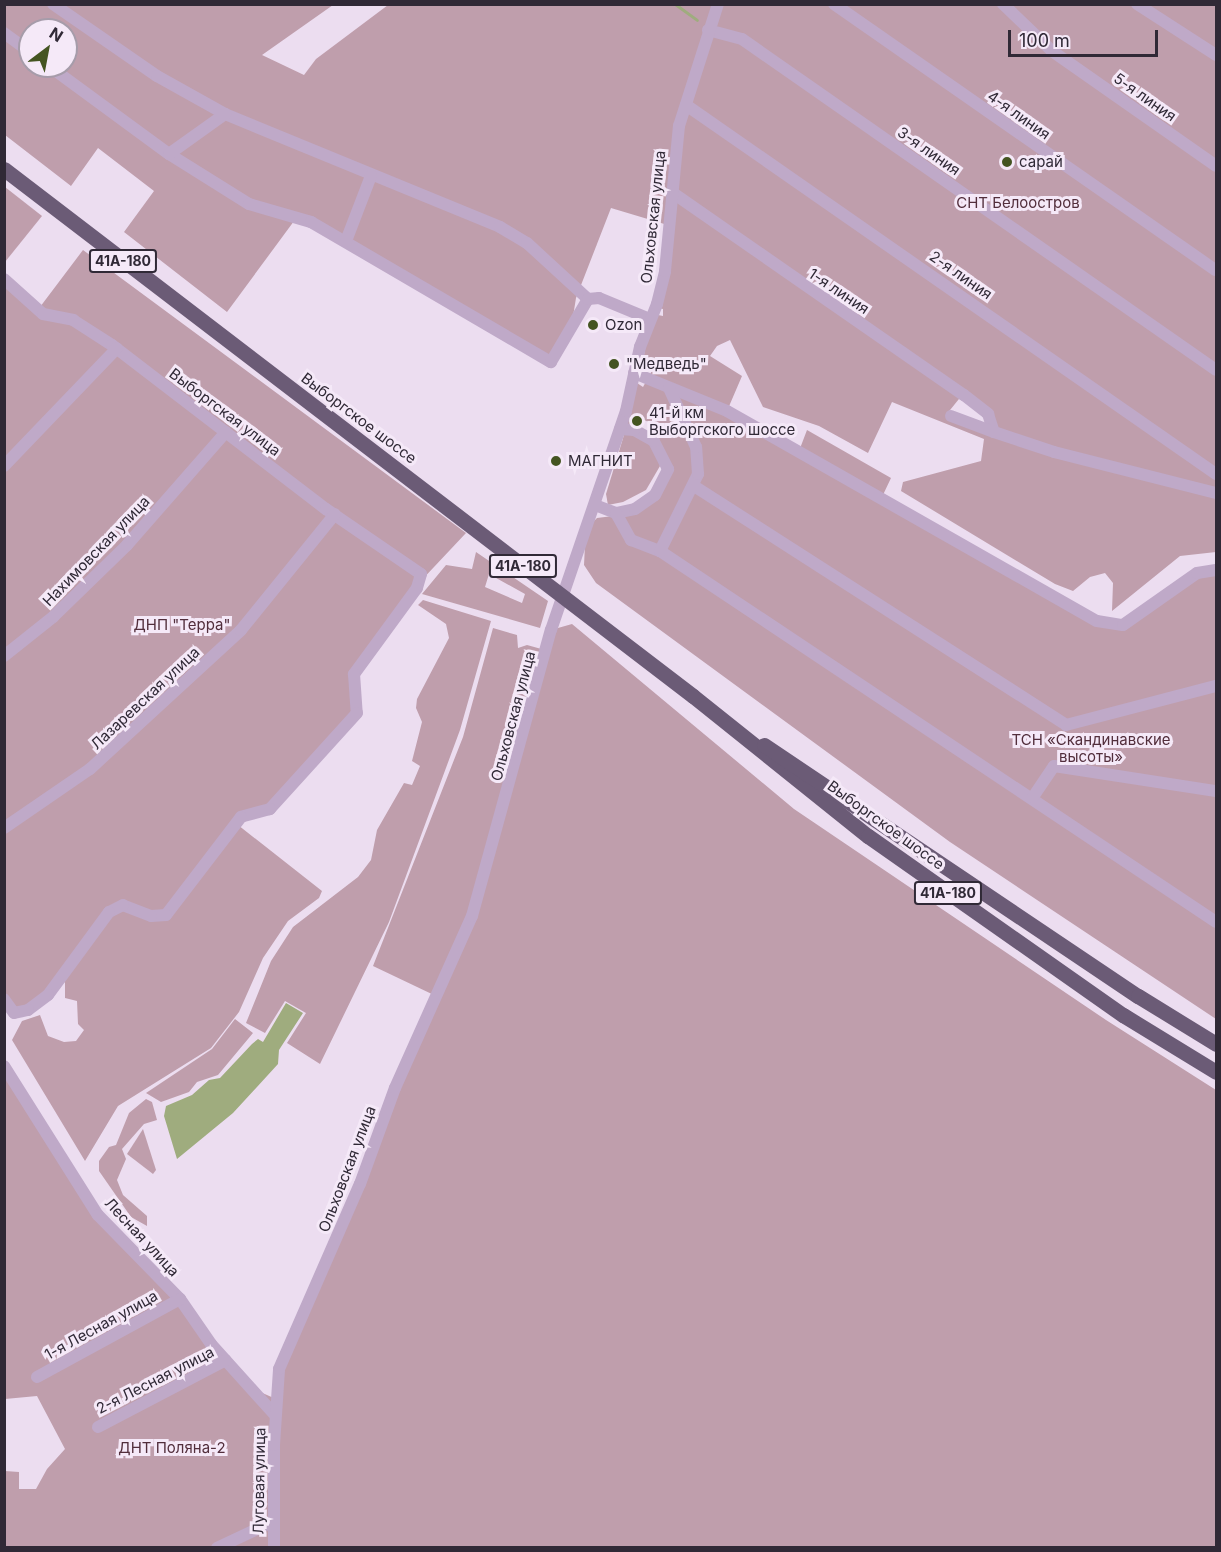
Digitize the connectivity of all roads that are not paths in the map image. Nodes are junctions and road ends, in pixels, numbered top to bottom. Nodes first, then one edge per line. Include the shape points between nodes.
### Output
1 (53, 4) edge
2 (718, 4) edge
3 (834, 4) edge
4 (1003, 4) edge
5 (1137, 4) edge
6 (708, 30) junction
7 (4, 33) edge
8 (18, 43) edge
9 (1216, 55) edge
10 (65, 78) edge
11 (686, 105) junction
12 (225, 114) junction
13 (169, 154) junction
14 (1216, 166) edge
15 (4, 169) edge
16 (371, 176) junction
17 (673, 193) junction
18 (346, 241) junction
19 (1216, 270) edge
20 (4, 279) edge
21 (588, 299) junction
22 (650, 319) junction
23 (117, 348) junction
24 (1216, 370) edge
25 (634, 373) junction
26 (669, 388) junction
27 (951, 416) dead end
28 (620, 429) junction
29 (226, 432) junction
30 (994, 432) junction
31 (4, 466) edge
32 (1216, 474) edge
33 (694, 486) junction
34 (1216, 493) edge
35 (595, 505) junction
36 (616, 513) junction
37 (334, 514) junction
38 (660, 551) junction
39 (1216, 570) edge
40 (562, 596) junction
41 (4, 656) edge
42 (1216, 686) edge
43 (693, 696) junction
44 (1216, 790) edge
45 (1033, 797) junction
46 (4, 828) edge
47 (1216, 922) edge
48 (4, 999) edge
49 (1216, 1044) edge
50 (4, 1066) edge
51 (1216, 1072) edge
52 (180, 1299) junction
53 (226, 1360) junction
54 (37, 1377) dead end
55 (275, 1416) junction
56 (98, 1427) dead end
57 (272, 1522) junction
58 (217, 1548) edge
59 (274, 1548) edge

1 - 12 street via 157,76
2 - 6 street, Ольховская улица
3 - 19 street, 4-я линия
4 - 14 street, 5-я линия via 1052,51
5 - 9 street
6 - 11 street, Ольховская улица
6 - 24 street, 3-я линия via 742,39
7 - 8 street
10 - 13 street
11 - 17 street, Ольховская улица via 674,152
11 - 32 street, 2-я линия
12 - 13 street
12 - 16 street
13 - 18 street via 249,204 311,222
15 - 40 main road, Выборгское шоссе / 41А-180
16 - 18 street
16 - 21 street via 500,227 527,243
17 - 22 street, Ольховская улица via 665,271
17 - 30 street, 1-я линия via 988,414
18 - 21 street via 551,362
20 - 23 street, Выборгская улица via 43,314 73,320
21 - 22 street via 599,298
22 - 25 street, Ольховская улица
23 - 29 street, Выборгская улица
23 - 31 street
25 - 26 street
25 - 28 street, Ольховская улица
26 - 33 street via 696,447 698,474
26 - 39 street via 693,394 727,411 1097,621 1123,625 1197,573
27 - 30 street
28 - 35 street, Ольховская улица
28 - 36 street via 634,430 654,441 668,469 655,495 635,510
29 - 37 street, Выборгская улица
29 - 41 street, Нахимовская улица via 126,545 53,617
30 - 34 street via 1054,453
33 - 38 street
33 - 42 street via 1066,725
35 - 36 street
35 - 40 street, Ольховская улица
36 - 38 street via 631,540
37 - 46 street, Лазаревская улица via 241,630 90,769
37 - 48 street, Выборгская улица via 421,574 417,588 354,674 357,713 270,809 241,817 166,915 150,916 123,905 109,912 48,995 27,1010 14,1013
38 - 45 street
40 - 43 main road, Выборгское шоссе / 41А-180
40 - 55 street, Ольховская улица via 472,916 392,1095 338,1236 293,1333 279,1369
43 - 49 main road, Выборгское шоссе / 41А-180 via 1138,996
43 - 51 main road, Выборгское шоссе / 41А-180 via 868,836 1123,1015
44 - 45 street via 1054,766
45 - 47 street
50 - 52 street, Лесная улица via 98,1215
52 - 53 street, Лесная улица
52 - 54 street, 1-я Лесная улица
53 - 55 street, Лесная улица
53 - 56 street, 2-я Лесная улица
55 - 57 street, Луговая улица
57 - 58 street
57 - 59 street, Луговая улица

